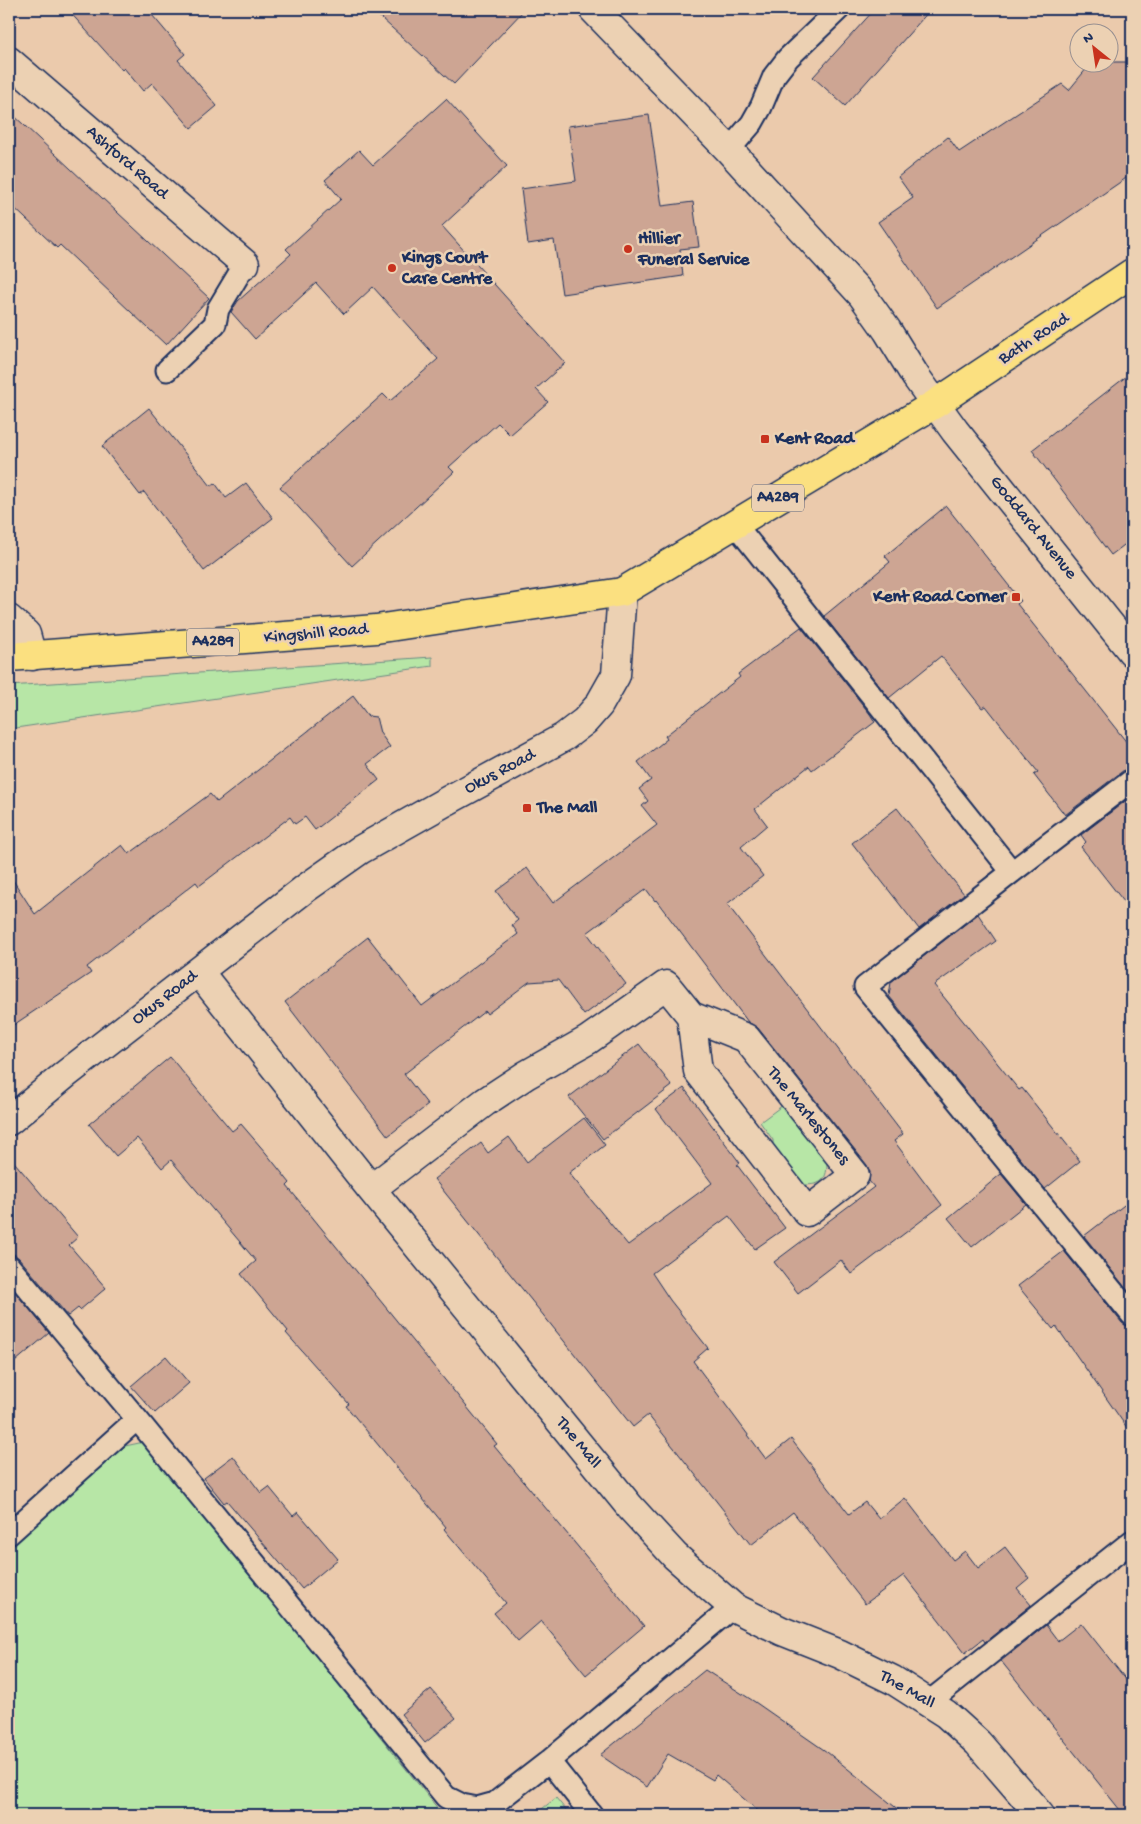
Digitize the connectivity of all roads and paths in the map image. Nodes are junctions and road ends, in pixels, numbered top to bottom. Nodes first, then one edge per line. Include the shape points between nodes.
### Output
1 (593, 9) edge
2 (839, 9) edge
3 (9, 61) edge
4 (729, 150) junction
5 (245, 264) joint
6 (1132, 273) edge
7 (167, 370) dead end
8 (935, 404) junction
9 (735, 524) junction
10 (622, 592) junction
11 (9, 619) edge
12 (1132, 652) edge
13 (20, 656) edge
14 (1132, 780) edge
15 (1012, 872) junction
16 (199, 972) junction
17 (690, 1016) junction
18 (9, 1121) edge
19 (371, 1189) junction
20 (9, 1266) edge
21 (1132, 1316) edge
22 (137, 1419) junction
23 (9, 1534) edge
24 (1132, 1540) edge
25 (733, 1607) junction
26 (929, 1702) junction
27 (549, 1761) junction
28 (592, 1815) edge
29 (1040, 1815) edge

1 - 4 street
2 - 4 lane via 788,58 774,76 752,122
3 - 5 street, Ashford Road
4 - 8 street via 862,296
5 - 7 lane via 218,309 215,324
6 - 8 main road, Bath Road / A4289
8 - 9 main road, A4289
8 - 12 street, Goddard Avenue
9 - 10 main road, A4289
9 - 15 lane
10 - 13 main road, Kingshill Road / A4289 via 376,628
10 - 16 street, Okus Road via 616,675 599,705 585,721 564,738 360,850
11 - 13 street via 26,634
14 - 15 lane
15 - 21 lane via 865,987
16 - 18 street, Okus Road
16 - 19 street, The Mall
17 - 17 street, The Marlestones via 698,1071 807,1212 855,1174 746,1038
17 - 19 street, The Marlestones via 666,985 588,1040 485,1102
19 - 25 street, The Mall via 630,1507 675,1556
20 - 22 lane
22 - 23 lane
22 - 27 lane via 446,1797 477,1808 495,1803
24 - 26 lane
25 - 26 street, The Mall via 840,1654
25 - 27 lane
26 - 29 street, The Mall via 978,1743
27 - 28 lane

